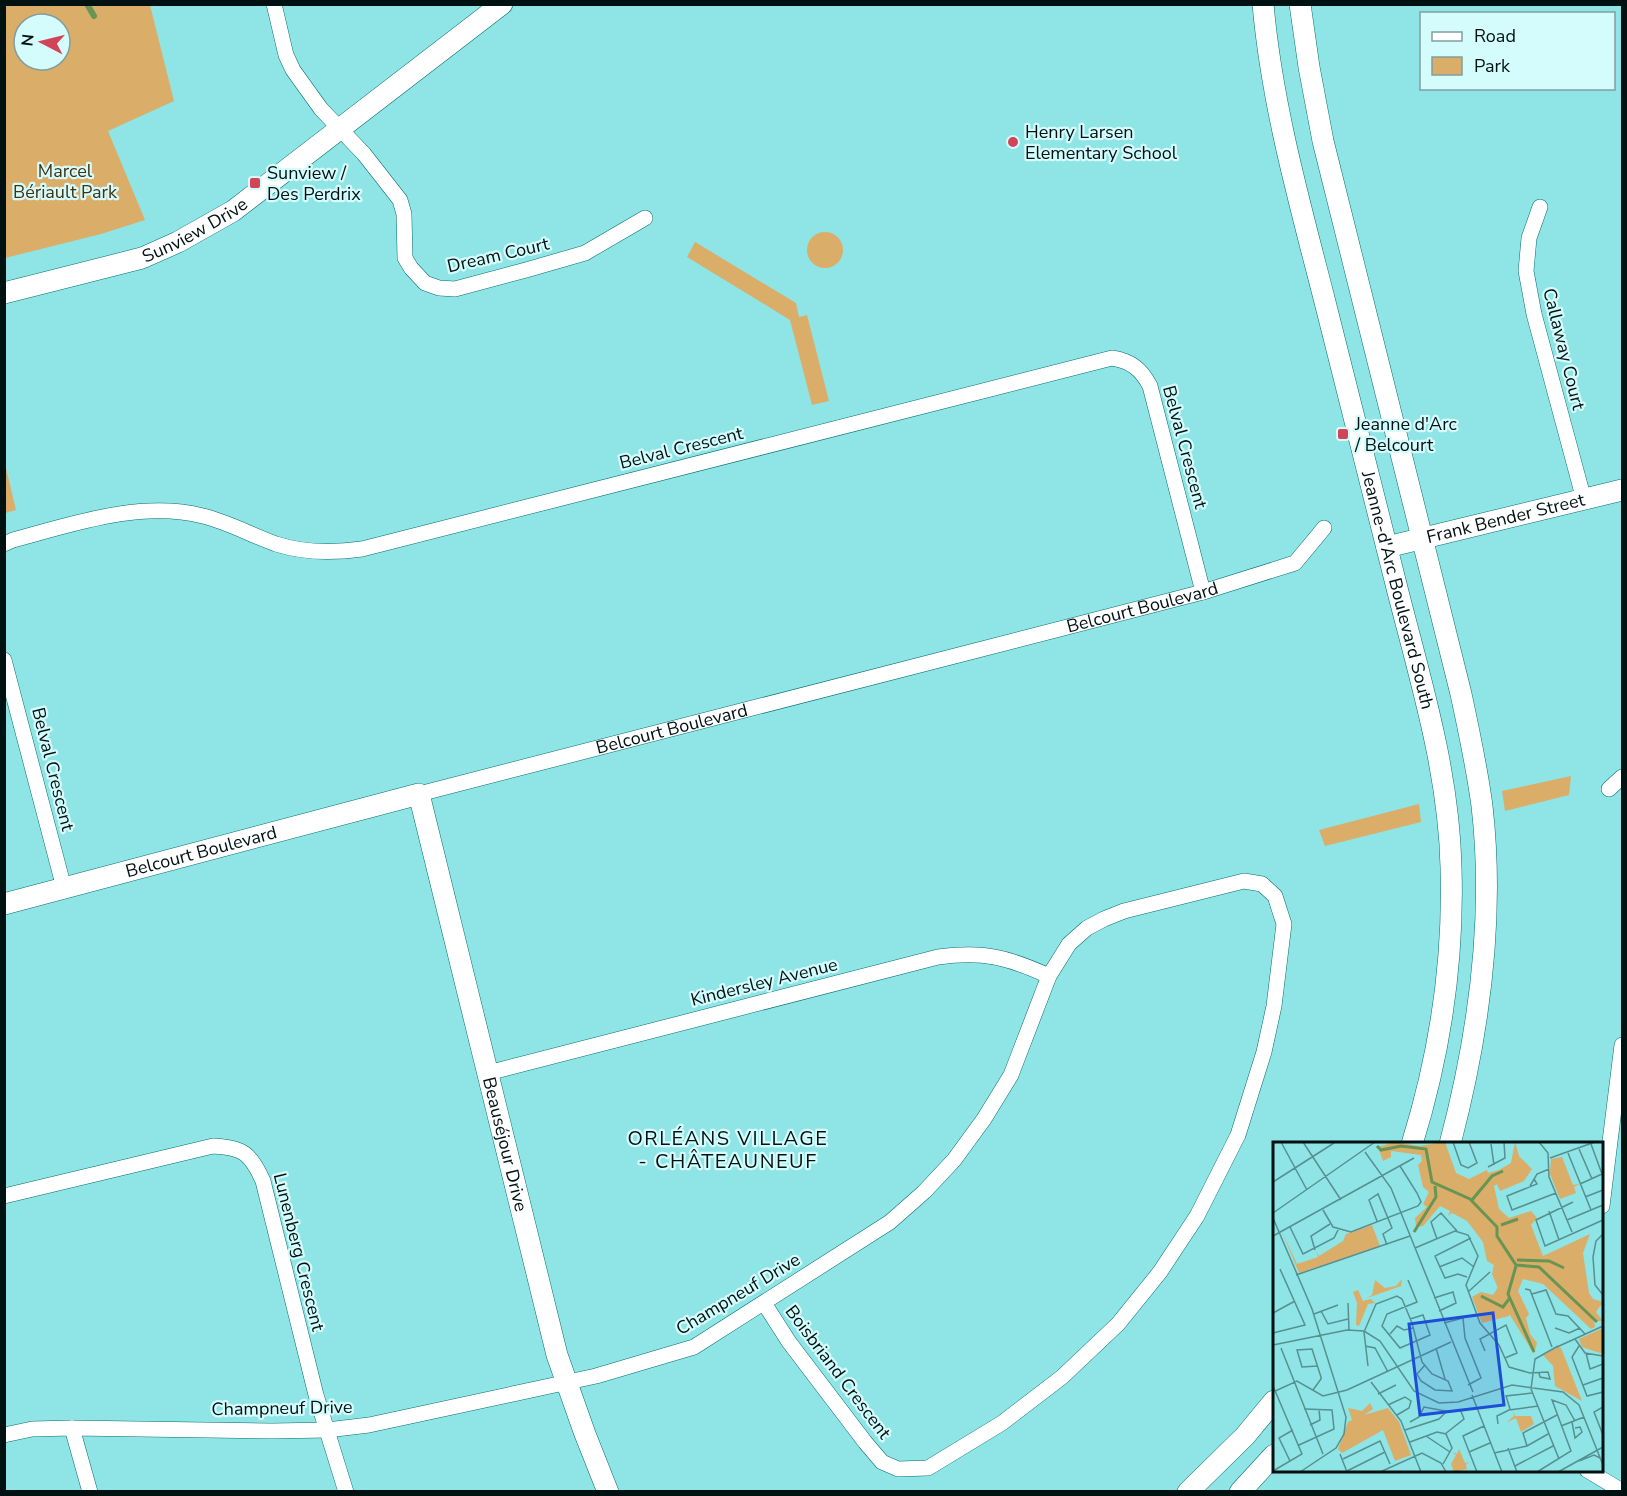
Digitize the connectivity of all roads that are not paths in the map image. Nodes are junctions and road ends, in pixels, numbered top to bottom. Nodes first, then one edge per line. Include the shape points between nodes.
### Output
1 (274, 4) edge
2 (502, 4) edge
3 (1263, 4) edge
4 (1300, 4) edge
5 (340, 130) junction
6 (1540, 207) dead end
7 (645, 219) dead end
8 (4, 293) edge
9 (1623, 490) edge
10 (1584, 500) junction
11 (1324, 528) dead end
12 (1422, 538) junction
13 (4, 544) edge
14 (1387, 547) junction
15 (1203, 592) junction
16 (4, 660) edge
17 (1623, 777) edge
18 (1609, 789) dead end
19 (419, 794) junction
20 (1244, 881) joint
21 (63, 888) junction
22 (4, 904) edge
23 (1049, 976) junction
24 (1623, 1045) edge
25 (489, 1072) junction
26 (1412, 1142) edge
27 (1450, 1142) edge
28 (4, 1196) edge
29 (1603, 1198) edge
30 (764, 1304) junction
31 (566, 1381) junction
32 (1273, 1403) edge
33 (72, 1428) junction
34 (327, 1430) junction
35 (4, 1435) edge
36 (1273, 1457) edge
37 (1590, 1472) edge
38 (90, 1491) edge
39 (346, 1491) edge
40 (608, 1491) edge
41 (1188, 1491) edge
42 (1240, 1491) edge
43 (1623, 1491) edge

1 - 5 street, Dream Court via 292,70
2 - 5 main road, Sunview Drive
3 - 14 main road, Jeanne-d'Arc Boulevard South via 1275,94 1290,163
4 - 12 main road, Jeanne-d'Arc Boulevard South via 1323,141
5 - 7 street, Dream Court via 399,200 404,214 405,258 411,268 425,283 439,288 455,289 585,253
5 - 8 main road, Sunview Drive via 233,211 178,242 142,258
6 - 10 street, Callaway Court via 1529,238 1526,271
9 - 10 main road, Frank Bender Street
10 - 12 main road, Frank Bender Street
11 - 15 street, Belcourt Boulevard via 1295,563
12 - 14 main road, Frank Bender Street
12 - 27 main road, Jeanne-d'Arc Boulevard South via 1470,735 1482,806 1487,878 1478,1011
13 - 15 street, Belval Crescent via 100,518 136,511 171,511 202,515 278,544 307,550 362,549 1112,358 1135,366 1150,386
14 - 26 main road, Jeanne-d'Arc Boulevard South via 1436,745 1451,866 1451,923 1441,1030
15 - 19 street, Belcourt Boulevard
16 - 21 street, Belval Crescent
17 - 18 street
19 - 21 main road, Belcourt Boulevard
19 - 25 main road, Beauséjour Drive
20 - 23 street, Champneuf Drive via 1104,919 1069,944
20 - 30 street, Boisbriand Crescent via 1262,884 1275,896 1284,924 1264,1052 1238,1135 1197,1216 1160,1272 1118,1324 1062,1377 1002,1423 928,1468 898,1469 882,1462 865,1442
21 - 22 main road, Belcourt Boulevard
23 - 25 street, Kindersley Avenue via 993,955 965,953 938,957
23 - 30 street, Champneuf Drive via 1011,1075 954,1160 890,1222
24 - 29 street
25 - 31 main road, Beauséjour Drive via 542,1298
28 - 34 street, Lunenberg Crescent via 213,1146 243,1151 263,1181
30 - 31 street, Champneuf Drive via 694,1347
31 - 34 street, Champneuf Drive via 410,1418
31 - 40 main road, Beauséjour Drive
32 - 41 main road
33 - 34 street, Champneuf Drive
33 - 35 street, Champneuf Drive via 32,1429
33 - 38 street
34 - 39 street, Lunenberg Crescent
36 - 42 main road
37 - 43 street

